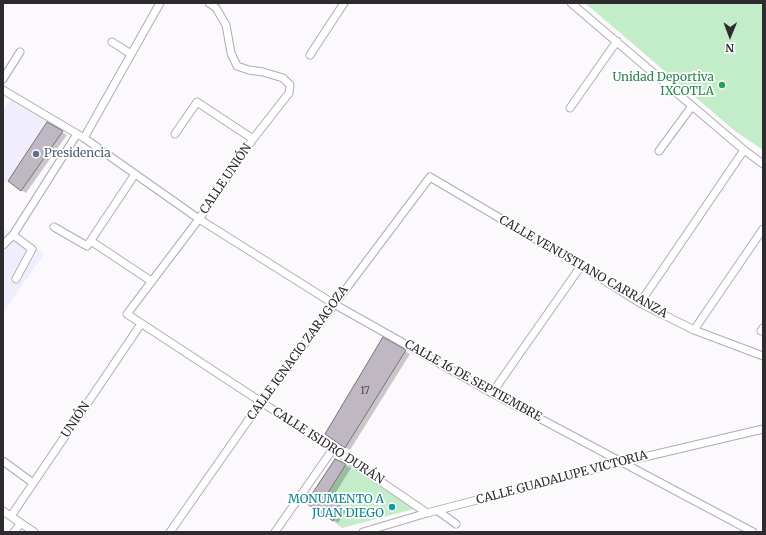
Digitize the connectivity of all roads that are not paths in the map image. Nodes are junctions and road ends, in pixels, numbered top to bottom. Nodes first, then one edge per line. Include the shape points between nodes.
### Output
1 (160, 3) edge
2 (209, 3) edge
3 (344, 3) edge
4 (571, 3) edge
5 (617, 41) junction
6 (112, 42) dead end
7 (20, 52) dead end
8 (131, 54) junction
9 (310, 55) dead end
10 (3, 79) edge
11 (3, 90) edge
12 (692, 106) junction
13 (570, 108) dead end
14 (175, 134) dead end
15 (80, 136) junction
16 (253, 139) junction
17 (744, 150) junction
18 (659, 151) dead end
19 (763, 164) edge
20 (135, 174) junction
21 (430, 177) joint
22 (199, 218) junction
23 (54, 227) dead end
24 (763, 229) edge
25 (13, 235) junction
26 (91, 241) junction
27 (3, 245) edge
28 (581, 266) junction
29 (16, 279) dead end
30 (151, 281) junction
31 (640, 303) junction
32 (334, 304) junction
33 (141, 324) junction
34 (694, 330) junction
35 (763, 356) edge
36 (492, 393) junction
37 (261, 402) junction
38 (763, 429) edge
39 (333, 449) junction
40 (3, 461) edge
41 (623, 462) junction
42 (32, 483) junction
43 (3, 510) edge
44 (438, 511) junction
45 (427, 513) junction
46 (11, 516) junction
47 (21, 523) junction
48 (456, 524) dead end
49 (14, 532) edge
50 (34, 532) edge
51 (170, 532) edge
52 (275, 532) edge
53 (363, 532) edge
54 (753, 532) edge

1 - 8 street
2 - 16 street, CALLE UNIÓN via 216,8 226,25 231,53 237,66 283,78 290,85 289,93
3 - 9 street
4 - 5 street
5 - 12 street
5 - 13 street
6 - 8 street
7 - 10 street
8 - 15 street
11 - 15 street, CALLE 16 DE SEPTIEMBRE
12 - 17 street
12 - 18 street
14 - 16 street via 197,102
15 - 20 street, CALLE 16 DE SEPTIEMBRE
15 - 25 street
16 - 22 street, CALLE UNIÓN
17 - 19 street
17 - 31 street
20 - 22 street, CALLE 16 DE SEPTIEMBRE
20 - 26 street
21 - 28 street, CALLE VENUSTIANO CARRANZA
21 - 32 street, CALLE IGNACIO ZARAGOZA
22 - 30 street
22 - 32 street, CALLE 16 DE SEPTIEMBRE
23 - 26 street via 87,246
24 - 34 street
25 - 27 street
25 - 29 street via 32,249
26 - 30 street
28 - 31 street, CALLE VENUSTIANO CARRANZA
28 - 36 street
30 - 33 street, CALLE ISIDRO DURÁN via 128,314
31 - 34 street, CALLE VENUSTIANO CARRANZA
32 - 36 street, CALLE 16 DE SEPTIEMBRE
32 - 37 street, CALLE IGNACIO ZARAGOZA
33 - 37 street, CALLE ISIDRO DURÁN
33 - 42 street, UNIÓN
34 - 35 street, CALLE VENUSTIANO CARRANZA
36 - 41 street, CALLE 16 DE SEPTIEMBRE
37 - 39 street, CALLE ISIDRO DURÁN
37 - 51 street, CALLE IGNACIO ZARAGOZA
38 - 41 street, CALLE GUADALUPE VICTORIA
39 - 45 street, CALLE ISIDRO DURÁN
39 - 52 street
40 - 42 street
41 - 44 street, CALLE GUADALUPE VICTORIA
41 - 54 street, CALLE 16 DE SEPTIEMBRE
42 - 46 street, UNIÓN
43 - 46 street
44 - 45 street, CALLE GUADALUPE VICTORIA
44 - 48 street
45 - 53 street, CALLE GUADALUPE VICTORIA
46 - 47 street
47 - 49 street
47 - 50 street

